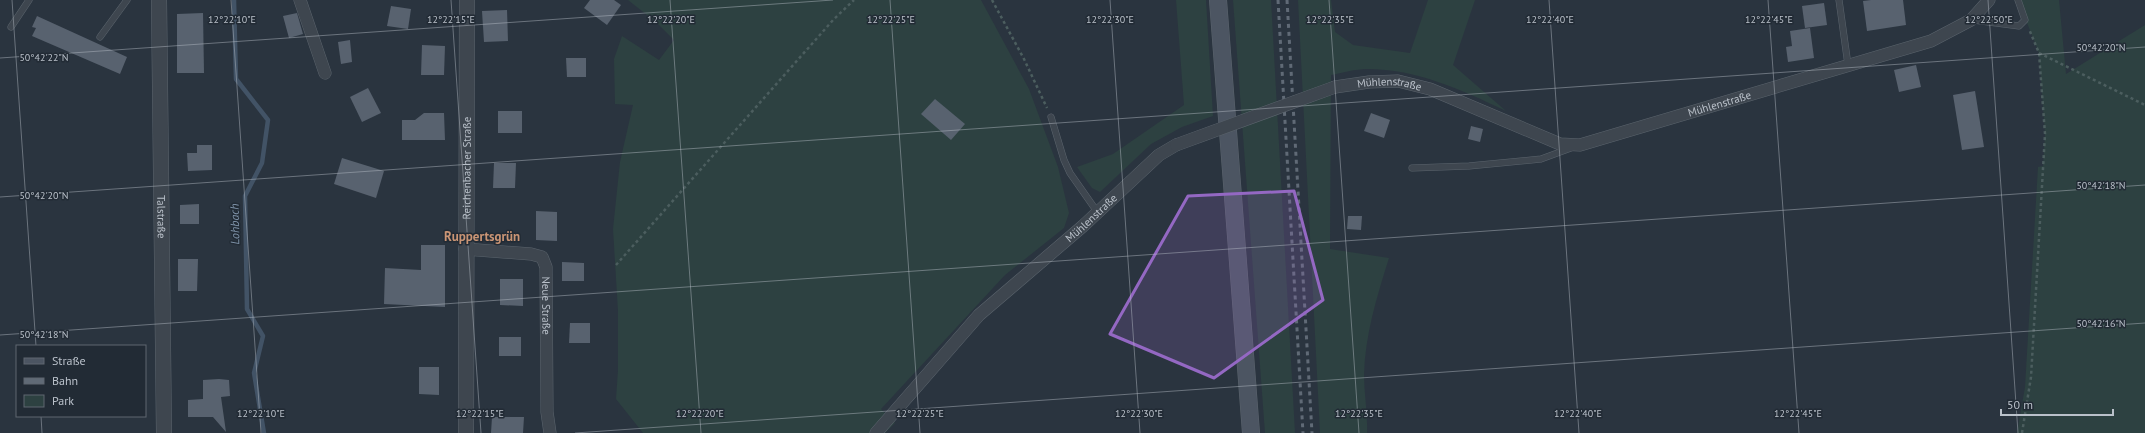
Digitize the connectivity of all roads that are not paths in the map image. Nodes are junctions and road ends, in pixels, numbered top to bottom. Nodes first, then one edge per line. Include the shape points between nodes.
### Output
1 (29, 0) edge
2 (127, 0) edge
3 (159, 0) edge
4 (300, 0) edge
5 (467, 0) edge
6 (1218, 0) edge
7 (1839, 0) edge
8 (1989, 0) edge
9 (2018, 0) edge
10 (1971, 20) junction
11 (11, 27) dead end
12 (100, 37) dead end
13 (1848, 65) junction
14 (326, 73) dead end
15 (1051, 117) road end
16 (1580, 145) junction
17 (1412, 168) dead end
18 (1098, 213) junction
19 (465, 249) junction
20 (164, 433) edge
21 (466, 433) edge
22 (550, 433) edge
23 (876, 433) edge
24 (1251, 433) edge

1 - 11 lane
2 - 12 lane
3 - 20 street, Talstraße
4 - 14 street
5 - 19 street, Reichenbacher Straße
6 - 24 main road
7 - 13 lane
8 - 10 street, Mühlenstraße
9 - 10 lane via 2025,20 2019,26
10 - 13 street, Mühlenstraße via 1931,42
13 - 16 street, Mühlenstraße
15 - 18 lane via 1067,167
16 - 17 lane via 1541,159
16 - 18 street, Mühlenstraße, bridge via 1560,144 1430,89 1398,81 1335,87 1176,145 1159,155
18 - 23 street, Mühlenstraße via 979,315
19 - 21 street, Reichenbacher Straße
19 - 22 street, Neue Straße via 542,257 546,267 547,412

